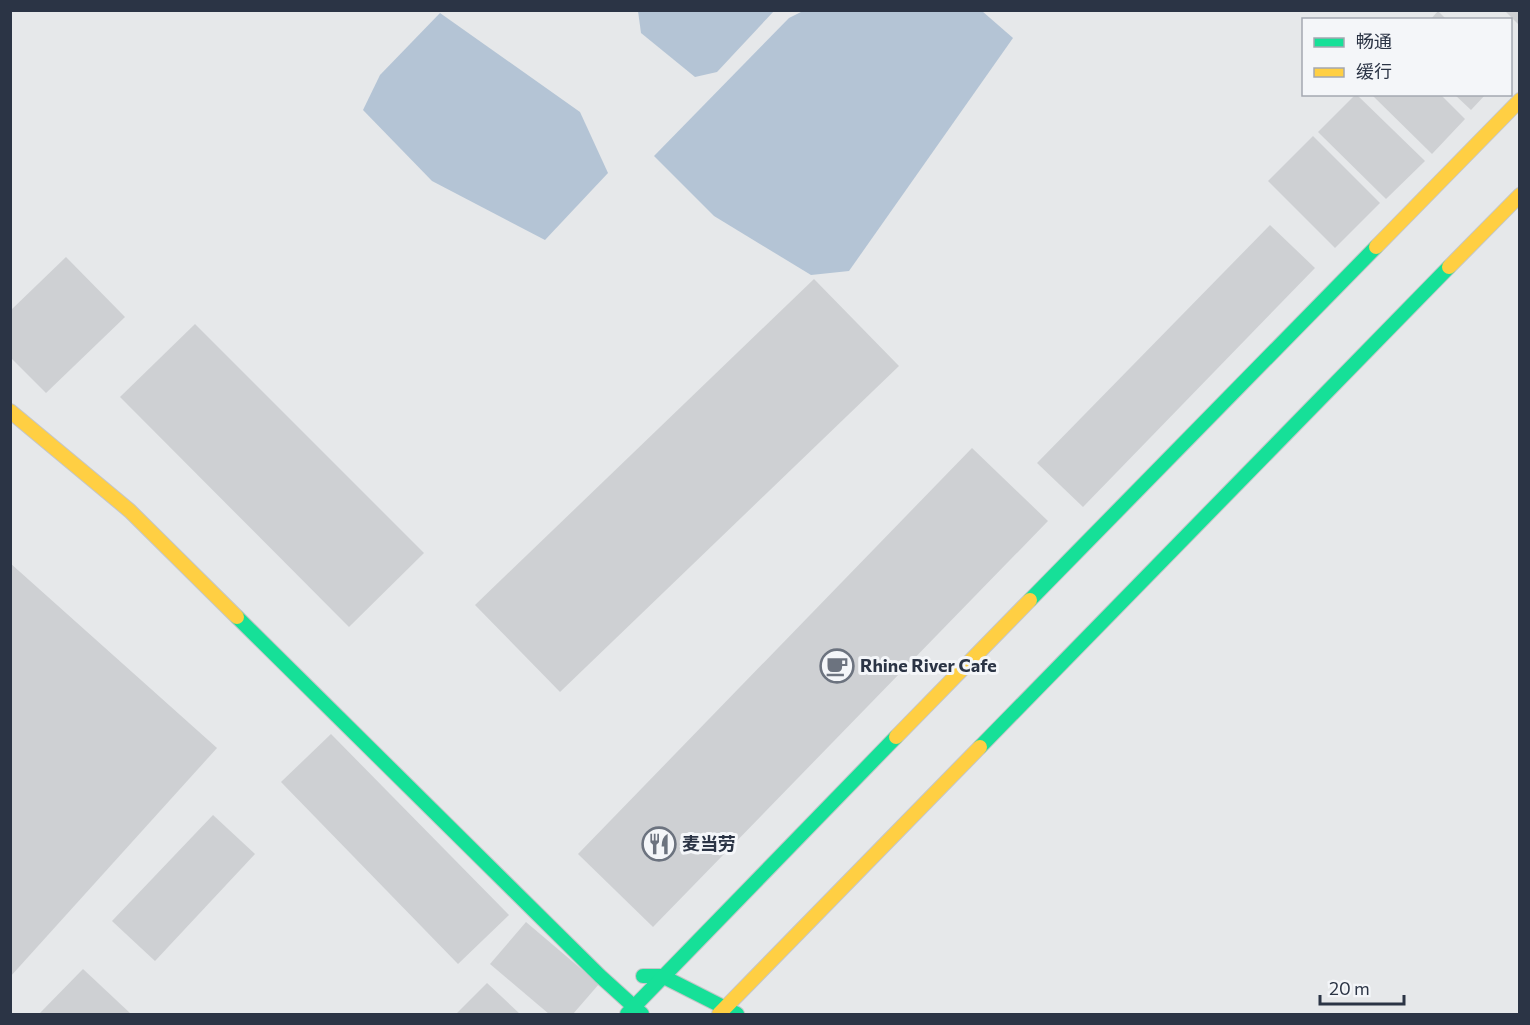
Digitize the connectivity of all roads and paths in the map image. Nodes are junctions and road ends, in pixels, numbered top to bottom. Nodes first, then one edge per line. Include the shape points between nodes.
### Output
1 (1520, 100) edge
2 (1520, 195) edge
3 (10, 411) edge
4 (600, 976) junction
5 (662, 976) junction
6 (634, 1012) edge
7 (727, 1012) edge

1 - 5 street
2 - 7 street
3 - 4 street via 130,511
4 - 5 street
4 - 6 street
5 - 6 street
5 - 7 street

